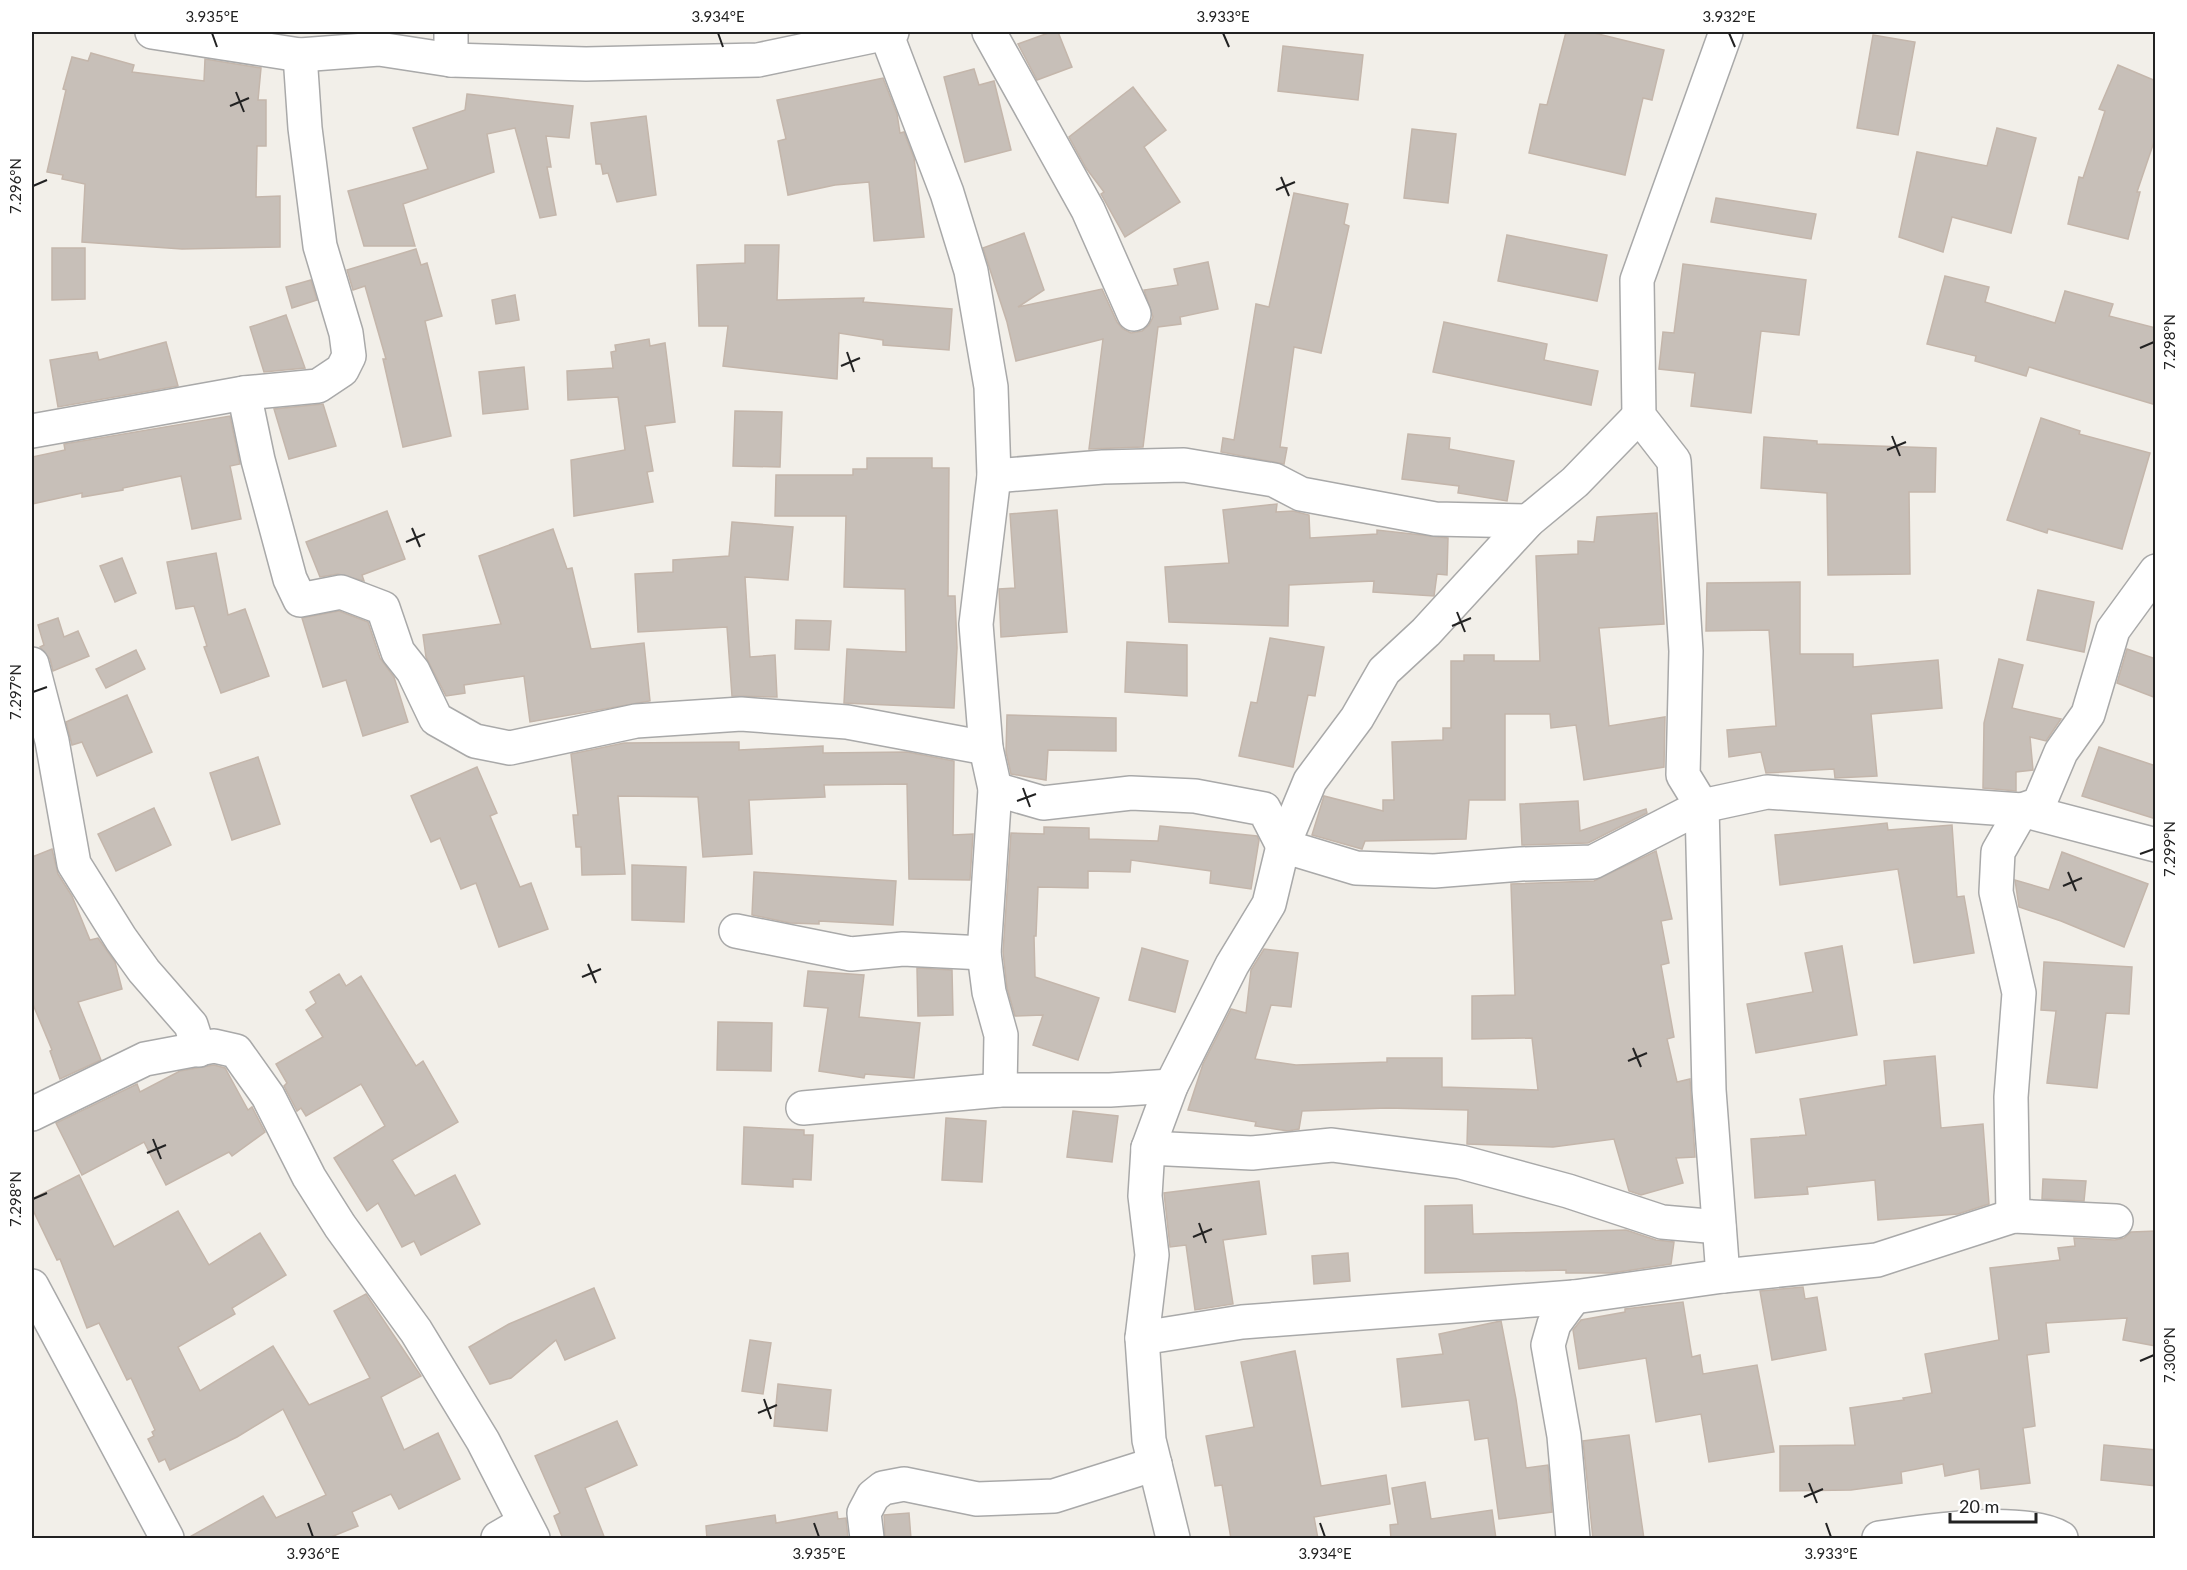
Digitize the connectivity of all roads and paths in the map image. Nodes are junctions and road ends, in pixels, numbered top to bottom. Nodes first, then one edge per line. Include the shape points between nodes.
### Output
1 (152, 32) edge
2 (889, 32) edge
3 (989, 32) edge
4 (1726, 32) edge
5 (184, 35) edge
6 (451, 46) edge
7 (300, 55) junction
8 (1134, 314) dead end
9 (244, 393) junction
10 (1639, 416) junction
11 (32, 431) edge
12 (994, 476) junction
13 (1528, 521) junction
14 (2156, 571) edge
15 (32, 664) edge
16 (986, 748) junction
17 (995, 789) junction
18 (1702, 806) junction
19 (2022, 810) junction
20 (2156, 845) edge
21 (1283, 846) junction
22 (735, 931) dead end
23 (984, 952) junction
24 (199, 1050) junction
25 (1170, 1086) junction
26 (1000, 1090) junction
27 (803, 1108) dead end
28 (32, 1114) edge
29 (1148, 1148) junction
30 (2013, 1216) junction
31 (2116, 1221) dead end
32 (1719, 1227) junction
33 (1723, 1276) junction
34 (1574, 1297) junction
35 (36, 1309) edge
36 (1142, 1338) junction
37 (1155, 1464) junction
38 (518, 1533) edge
39 (167, 1539) edge
40 (867, 1539) edge
41 (1173, 1539) edge
42 (1573, 1539) edge
43 (1879, 1539) edge
44 (2061, 1539) edge

1 - 5 street
2 - 6 street via 758,60 586,64
2 - 12 street via 971,271 991,387
3 - 8 street via 1088,210
4 - 10 street via 1637,280
5 - 7 street
6 - 7 street
7 - 9 street via 320,246 349,356 342,370 318,386
9 - 11 street
9 - 16 street via 287,568 300,600 340,592 384,608 398,652 413,671 436,719 475,741 510,748 636,721 741,714 847,722
10 - 13 street via 1575,482
10 - 18 street via 1674,461 1686,651 1683,775
12 - 13 street via 1184,465 1274,480 1301,494 1424,517
12 - 16 street via 976,624
13 - 21 street via 1426,632 1384,671 1356,718 1310,781
14 - 19 street via 2113,630 2088,714 2061,752 2039,804
15 - 24 street via 52,741 74,864 144,971 191,1025
16 - 17 street
17 - 21 street via 1043,804 1131,794 1195,796 1264,809
17 - 23 street
18 - 19 street via 1767,792
18 - 21 street via 1593,862 1434,871 1356,868
18 - 32 street via 1709,1090
19 - 20 street
19 - 30 street via 1998,852 1996,892 2019,993 2011,1097
21 - 25 street via 1269,904 1232,965
22 - 23 street via 851,954 903,949
23 - 26 street via 1000,1035
24 - 28 street via 145,1059
24 - 38 street via 214,1046 236,1051 268,1096 309,1177 416,1331 477,1431
25 - 26 street
25 - 29 street
26 - 27 street
29 - 32 street via 1252,1153 1332,1145 1461,1162 1662,1222
29 - 36 street via 1145,1196 1152,1254
30 - 31 street
30 - 33 street via 1878,1260
32 - 33 street
33 - 34 street
34 - 36 street via 1242,1322
34 - 42 street via 1554,1324 1548,1345 1564,1436
35 - 39 street
36 - 37 street via 1149,1440
37 - 40 street via 1054,1496 977,1498 904,1484 883,1488 873,1496 864,1513
37 - 41 street
43 - 44 street via 2017,1526 2049,1532

